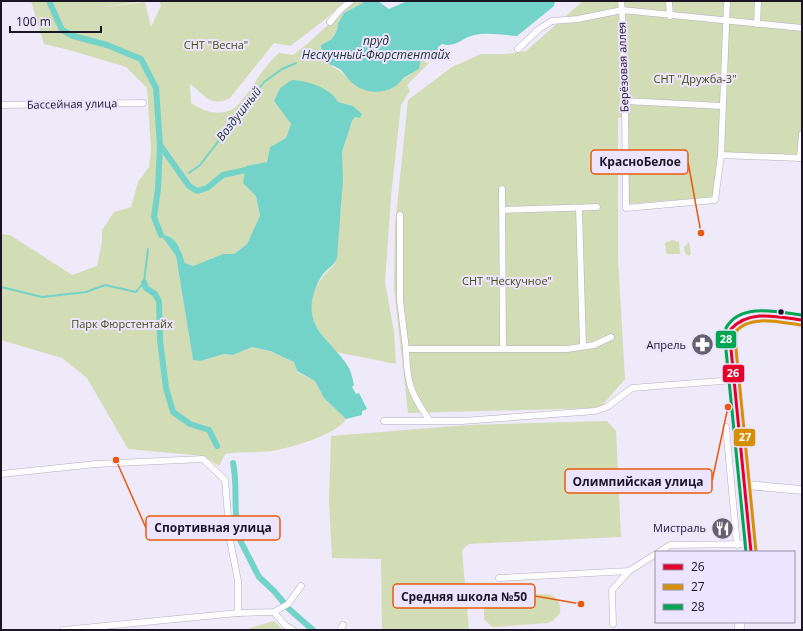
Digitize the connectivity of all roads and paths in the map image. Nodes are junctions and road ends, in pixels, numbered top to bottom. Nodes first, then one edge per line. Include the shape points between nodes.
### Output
1 (351, 1) edge
2 (621, 1) edge
3 (669, 1) edge
4 (727, 1) edge
5 (758, 1) edge
6 (622, 10) junction
7 (670, 16) junction
8 (726, 21) junction
9 (330, 22) dead end
10 (757, 24) junction
11 (802, 28) edge
12 (518, 49) dead end
13 (625, 101) junction
14 (142, 103) dead end
15 (1, 104) edge
16 (722, 106) junction
17 (802, 134) edge
18 (721, 155) junction
19 (801, 158) edge
20 (502, 189) dead end
21 (597, 207) dead end
22 (579, 208) junction
23 (502, 210) junction
24 (400, 215) dead end
25 (802, 320) edge
26 (611, 337) dead end
27 (583, 346) junction
28 (503, 348) junction
29 (406, 349) junction
30 (734, 380) junction
31 (429, 420) junction
32 (384, 421) dead end
33 (726, 427) dead end
34 (1, 474) edge
35 (746, 485) junction
36 (802, 490) edge
37 (737, 545) junction
38 (751, 548) edge
39 (661, 551) edge
40 (655, 555) edge
41 (629, 571) junction
42 (499, 578) dead end
43 (301, 586) dead end
44 (274, 612) junction
45 (238, 613) junction
46 (613, 624) dead end
47 (63, 630) edge
48 (293, 630) edge

1 - 9 street
2 - 6 street
3 - 7 street
4 - 8 street
5 - 10 street
6 - 7 street, Берёзовая аллея
6 - 12 street via 552,21
6 - 13 street, Берёзовая аллея
7 - 8 street, Берёзовая аллея
8 - 10 street, Берёзовая аллея
8 - 16 street
10 - 11 street, Берёзовая аллея
13 - 16 street
13 - 18 street, Берёзовая аллея via 626,208 715,200
14 - 15 street, Бассейная улица
16 - 18 street
17 - 19 street
18 - 19 street
20 - 23 street
21 - 22 street
22 - 23 street
22 - 27 street
23 - 28 street
24 - 29 street via 400,301
25 - 30 main road via 757,317 741,319 731,329 730,335
26 - 27 street via 594,345
27 - 28 street
28 - 29 street
29 - 31 street via 407,375 414,398
30 - 31 street via 632,388 607,408 595,411 462,421
30 - 35 main road
31 - 32 street
33 - 37 street
34 - 45 street via 96,464 203,459 225,480 230,540 238,581
35 - 36 street
35 - 38 main road
37 - 38 street
37 - 39 street via 670,545
40 - 41 street
41 - 42 street
41 - 46 street via 612,590
43 - 44 street via 286,606
44 - 45 street
44 - 48 street
45 - 47 street

